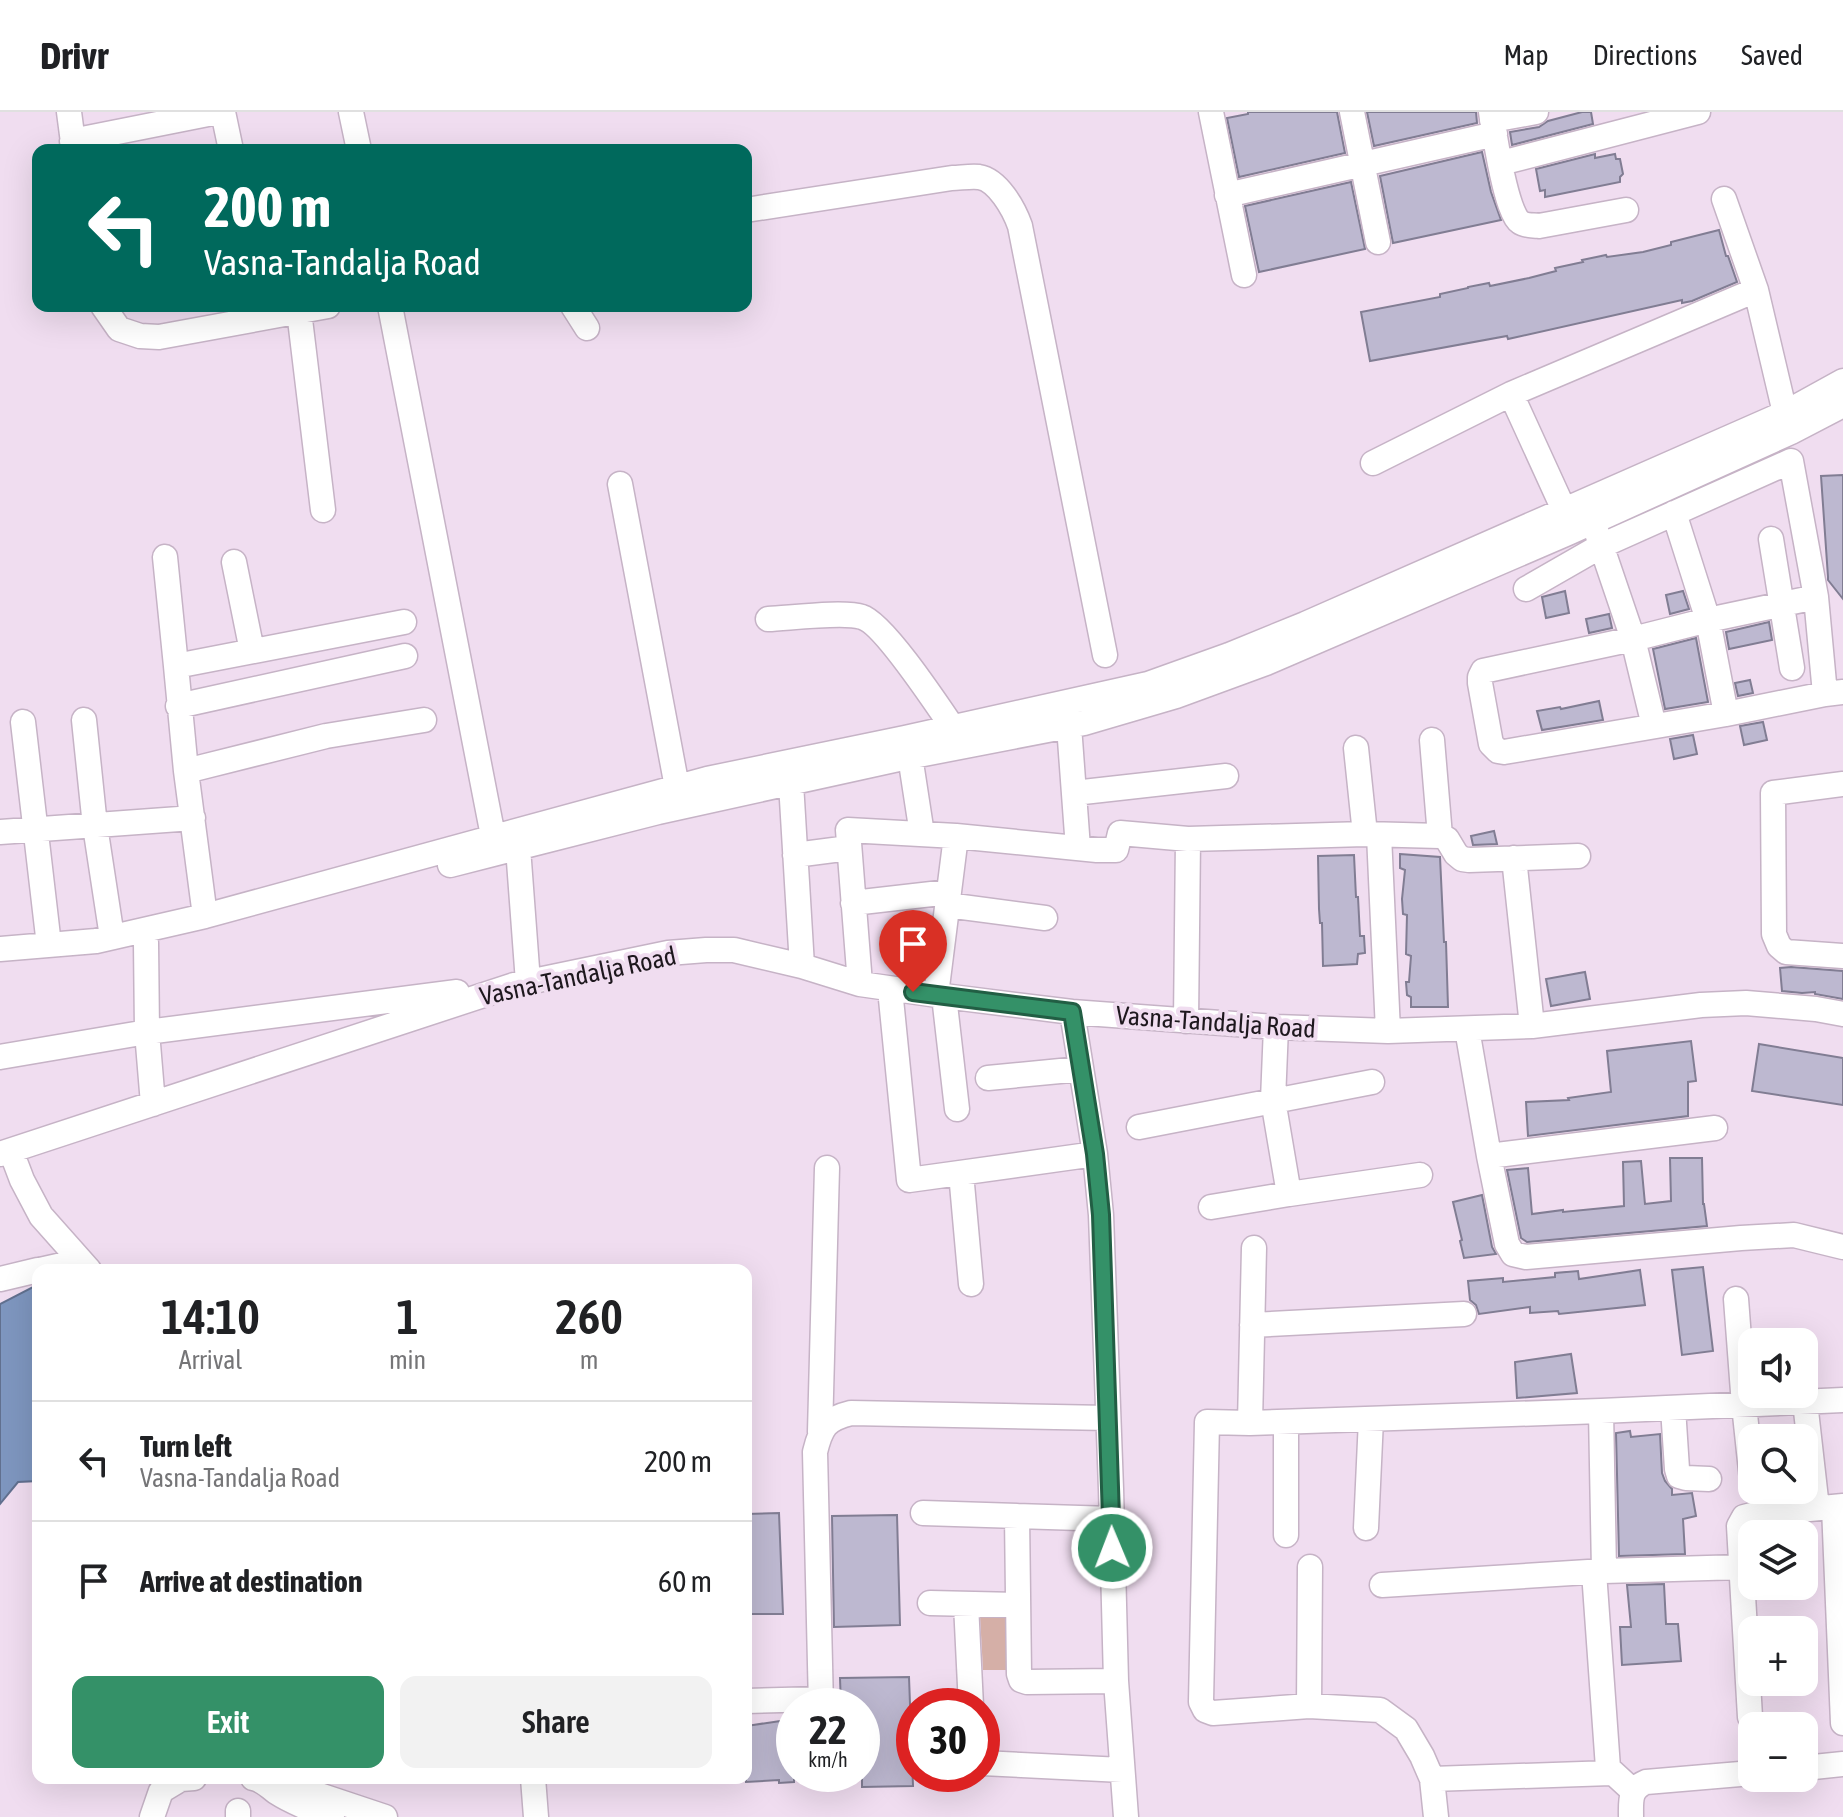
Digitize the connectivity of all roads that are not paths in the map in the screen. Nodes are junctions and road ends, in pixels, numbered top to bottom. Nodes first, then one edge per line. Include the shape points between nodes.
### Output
1 (69, 112) edge
2 (220, 112) edge
3 (351, 112) edge
4 (1211, 112) edge
5 (1352, 112) edge
6 (1536, 112) edge
7 (1698, 112) edge
8 (1493, 122) edge
9 (73, 144) edge
10 (82, 144) edge
11 (229, 144) edge
12 (358, 144) edge
13 (1501, 163) junction
14 (1362, 165) junction
15 (1227, 195) junction
16 (1724, 199) dead end
17 (752, 209) edge
18 (1626, 210) dead end
19 (1378, 242) dead end
20 (1244, 275) dead end
21 (1756, 290) junction
22 (107, 312) edge
23 (294, 312) edge
24 (299, 312) edge
25 (391, 312) edge
26 (577, 312) edge
27 (587, 328) dead end
28 (1843, 381) edge
29 (1511, 394) junction
30 (1843, 405) edge
31 (1785, 413) junction
32 (1373, 463) dead end
33 (620, 484) dead end
34 (323, 510) dead end
35 (1581, 511) junction
36 (1674, 513) junction
37 (1771, 539) dead end
38 (1601, 546) junction
39 (165, 557) dead end
40 (234, 562) dead end
41 (1526, 589) dead end
42 (1816, 597) junction
43 (1782, 605) junction
44 (768, 619) dead end
45 (1708, 620) junction
46 (404, 622) dead end
47 (1633, 639) junction
48 (252, 651) junction
49 (1105, 655) dead end
50 (405, 656) dead end
51 (176, 666) junction
52 (1792, 668) dead end
53 (1834, 693) edge
54 (178, 706) junction
55 (1726, 714) junction
56 (84, 720) dead end
57 (424, 720) dead end
58 (23, 722) dead end
59 (1069, 726) junction
60 (1654, 726) junction
61 (953, 728) junction
62 (1432, 740) dead end
63 (1356, 748) dead end
64 (910, 756) junction
65 (186, 771) junction
66 (1226, 776) dead end
67 (791, 783) junction
68 (1843, 784) edge
69 (677, 787) junction
70 (1074, 793) junction
71 (193, 818) junction
72 (95, 826) junction
73 (35, 831) junction
74 (0, 832) edge
75 (922, 834) junction
76 (1372, 835) junction
77 (493, 836) junction
78 (956, 836) junction
79 (1440, 836) junction
80 (1188, 839) junction
81 (518, 848) junction
82 (849, 848) junction
83 (1078, 848) junction
84 (795, 855) junction
85 (1578, 856) dead end
86 (1514, 858) junction
87 (948, 899) junction
88 (853, 903) junction
89 (205, 916) junction
90 (1045, 918) dead end
91 (156, 936) junction
92 (112, 937) junction
93 (49, 945) junction
94 (0, 949) edge
95 (1843, 956) edge
96 (0, 964) edge
97 (802, 966) junction
98 (521, 983) junction
99 (860, 984) junction
100 (890, 989) junction
101 (940, 996) junction
102 (1072, 1012) junction
103 (1843, 1014) edge
104 (1186, 1021) junction
105 (1532, 1026) junction
106 (1276, 1027) junction
107 (1467, 1029) junction
108 (1388, 1031) junction
109 (147, 1032) junction
110 (0, 1057) edge
111 (1081, 1069) junction
112 (988, 1078) dead end
113 (1372, 1082) dead end
114 (1273, 1100) junction
115 (153, 1104) junction
116 (957, 1109) dead end
117 (1139, 1127) dead end
118 (1715, 1128) dead end
119 (5, 1153) edge
120 (1095, 1154) junction
121 (1489, 1156) junction
122 (827, 1168) dead end
123 (961, 1173) junction
124 (1420, 1175) dead end
125 (1289, 1194) junction
126 (1211, 1207) dead end
127 (1843, 1247) edge
128 (1254, 1248) dead end
129 (83, 1264) edge
130 (32, 1272) edge
131 (0, 1279) edge
132 (971, 1284) dead end
133 (1736, 1299) dead end
134 (1464, 1314) dead end
135 (1252, 1325) junction
136 (1738, 1328) edge
137 (1843, 1400) edge
138 (1818, 1401) edge
139 (1738, 1405) edge
140 (1673, 1408) junction
141 (1806, 1408) edge
142 (1601, 1411) junction
143 (1108, 1418) junction
144 (1371, 1419) junction
145 (1286, 1422) junction
146 (1250, 1423) junction
147 (820, 1432) junction
148 (1709, 1479) dead end
149 (1785, 1504) edge
150 (1831, 1507) edge
151 (923, 1513) dead end
152 (1017, 1516) junction
153 (1112, 1519) junction
154 (1366, 1528) dead end
155 (1286, 1535) dead end
156 (1310, 1567) dead end
157 (1738, 1567) edge
158 (1599, 1572) junction
159 (1382, 1585) dead end
160 (1744, 1600) edge
161 (930, 1603) dead end
162 (966, 1604) junction
163 (1018, 1605) junction
164 (1116, 1681) junction
165 (821, 1688) edge
166 (970, 1688) edge
167 (752, 1701) edge
168 (776, 1702) edge
169 (1309, 1706) junction
170 (1750, 1712) edge
171 (1843, 1723) edge
172 (1000, 1764) edge
173 (1843, 1764) edge
174 (1818, 1767) edge
175 (1122, 1770) junction
176 (1611, 1773) junction
177 (1738, 1774) edge
178 (1432, 1779) junction
179 (173, 1784) edge
180 (265, 1784) edge
181 (272, 1784) edge
182 (533, 1784) edge
183 (1633, 1791) junction
184 (152, 1817) edge
185 (332, 1817) edge
186 (385, 1817) edge
187 (536, 1817) edge
188 (1126, 1817) edge
189 (1436, 1817) edge
190 (1631, 1817) edge

1 - 9 street
2 - 10 street
2 - 11 street
3 - 12 street
4 - 15 street
5 - 14 street
6 - 8 street
7 - 13 street
8 - 13 street
8 - 14 street
13 - 18 street via 1510,208 1519,222 1539,226
14 - 15 street
14 - 19 street
15 - 20 street
16 - 21 street
17 - 49 street via 952,178 988,180 1004,196 1020,226
21 - 29 street
21 - 31 street
22 - 23 street via 119,329 159,337
24 - 34 street
25 - 77 street
26 - 27 street
28 - 31 street
29 - 32 street
29 - 35 street
30 - 35 street via 1791,432
31 - 35 street
33 - 69 street
35 - 38 street
35 - 59 street via 1266,663 1176,696
35 - 61 street via 1148,684
36 - 38 street
36 - 42 street via 1791,461
36 - 45 street
37 - 43 street
38 - 41 street
38 - 47 street
39 - 51 street
40 - 48 street
42 - 43 street
42 - 53 street
43 - 45 street
43 - 52 street
44 - 61 street via 864,617 896,649
45 - 47 street
45 - 55 street
46 - 48 street
47 - 60 street
47 - 60 street via 1483,671 1480,683 1491,744 1504,752
48 - 51 street
50 - 54 street
51 - 54 street
53 - 55 street
54 - 65 street
55 - 60 street
56 - 72 street
57 - 65 street via 326,736
58 - 73 street
59 - 64 street
59 - 70 street
61 - 69 street
62 - 79 street
63 - 76 street
64 - 67 street
64 - 75 street
65 - 71 street
66 - 70 street
67 - 81 street
67 - 84 street
68 - 95 street via 1773,793 1774,934 1779,946 1786,952
69 - 77 street
70 - 83 street
71 - 72 street
71 - 89 street
72 - 73 street
72 - 92 street
73 - 74 street
73 - 93 street
75 - 78 street
75 - 82 street via 848,830
76 - 79 street
76 - 80 street
76 - 108 street
77 - 89 street
78 - 83 street
78 - 87 street
79 - 86 street via 1462,859
80 - 83 street via 1120,833 1116,850
80 - 104 street
81 - 91 street
81 - 98 street
82 - 84 street
82 - 88 street
84 - 97 street
85 - 86 street
86 - 105 street
87 - 88 street
87 - 90 street
87 - 101 street
88 - 99 street
89 - 91 street
91 - 92 street
91 - 96 street via 99,955
91 - 109 street
92 - 93 street
93 - 94 street
97 - 98 street, Vasna-Tandalja Road via 734,950 706,950
97 - 99 street, Vasna-Tandalja Road
98 - 109 street
98 - 115 street, Vasna-Tandalja Road
99 - 100 street, Vasna-Tandalja Road
100 - 101 street, Vasna-Tandalja Road
100 - 123 street via 909,1180
101 - 102 street, Vasna-Tandalja Road
101 - 116 street
102 - 104 street, Vasna-Tandalja Road
102 - 111 street
103 - 105 street, Vasna-Tandalja Road via 1746,1003
104 - 106 street, Vasna-Tandalja Road
105 - 107 street, Vasna-Tandalja Road
106 - 108 street, Vasna-Tandalja Road
106 - 114 street
107 - 108 street, Vasna-Tandalja Road
107 - 121 street
109 - 110 street
109 - 115 street
111 - 112 street
111 - 120 street
113 - 114 street
114 - 117 street
114 - 125 street
115 - 119 street, Vasna-Tandalja Road
118 - 121 street
119 - 129 street via 41,1216
120 - 123 street
120 - 143 street
121 - 127 street via 1513,1254 1794,1235
122 - 147 street
123 - 132 street
124 - 125 street
125 - 126 street
128 - 135 street
130 - 131 street
133 - 136 street
134 - 135 street
135 - 146 street
137 - 138 street
139 - 140 street
140 - 142 street
140 - 148 street via 1679,1476
141 - 150 street
142 - 144 street
142 - 158 street
143 - 147 street via 851,1413 830,1421
143 - 153 street
144 - 145 street
144 - 154 street
145 - 146 street
145 - 155 street
146 - 169 street via 1207,1422 1201,1702 1213,1713
147 - 165 street via 815,1452
149 - 150 street
150 - 171 street
151 - 152 street
152 - 153 street
152 - 163 street
153 - 164 street
156 - 169 street
157 - 158 street
158 - 159 street
158 - 176 street
160 - 170 street
161 - 162 street
162 - 163 street
162 - 166 street
163 - 164 street via 1021,1680
164 - 175 street
167 - 168 street
169 - 178 street via 1380,1710 1406,1729
172 - 175 street
173 - 174 street
175 - 188 street
176 - 178 street
176 - 183 street
177 - 183 street via 1646,1782
178 - 189 street
179 - 184 street via 161,1791
180 - 185 street
181 - 186 street
182 - 187 street
183 - 190 street

